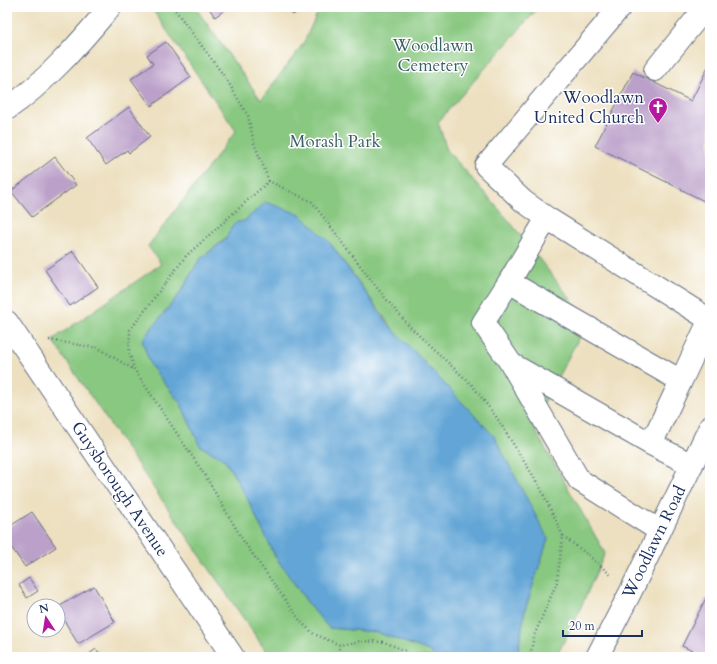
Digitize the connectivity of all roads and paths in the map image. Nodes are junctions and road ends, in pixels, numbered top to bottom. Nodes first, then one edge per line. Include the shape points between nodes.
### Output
1 (110, 7) edge
2 (173, 7) edge
3 (620, 7) edge
4 (706, 7) edge
5 (655, 70) dead end
6 (7, 110) edge
7 (269, 181) junction
8 (547, 218) junction
9 (509, 282) junction
10 (710, 320) edge
11 (7, 322) edge
12 (24, 346) junction
13 (512, 365) junction
14 (134, 369) junction
15 (681, 381) junction
16 (710, 427) edge
17 (651, 444) junction
18 (692, 465) junction
19 (660, 531) junction
20 (563, 536) junction
21 (630, 593) junction
22 (340, 645) junction
23 (233, 657) edge
24 (337, 657) edge
25 (412, 657) edge
26 (530, 657) edge
27 (597, 657) edge

1 - 6 street via 54,69
2 - 7 path via 227,80 248,116 254,143
3 - 8 street via 486,166 523,202
4 - 5 street
7 - 14 path via 186,256 130,330 129,351
7 - 20 path via 312,202 410,327 472,385 497,418 540,487
8 - 9 street
8 - 10 street
9 - 13 street via 483,323
9 - 15 street
10 - 15 street
11 - 12 street, Guysborough Avenue
12 - 14 path via 50,340 98,348
12 - 23 street, Guysborough Avenue
13 - 17 street
13 - 19 street via 579,480
14 - 22 path via 206,477 244,542 301,622 314,634
15 - 17 street
16 - 18 street, Woodlawn Road
17 - 18 street
18 - 19 street, Woodlawn Road
19 - 21 street, Woodlawn Road
20 - 21 path
20 - 26 path via 557,582 534,636
21 - 27 street, Woodlawn Road
22 - 24 path
22 - 25 path via 361,641 384,642 406,651

